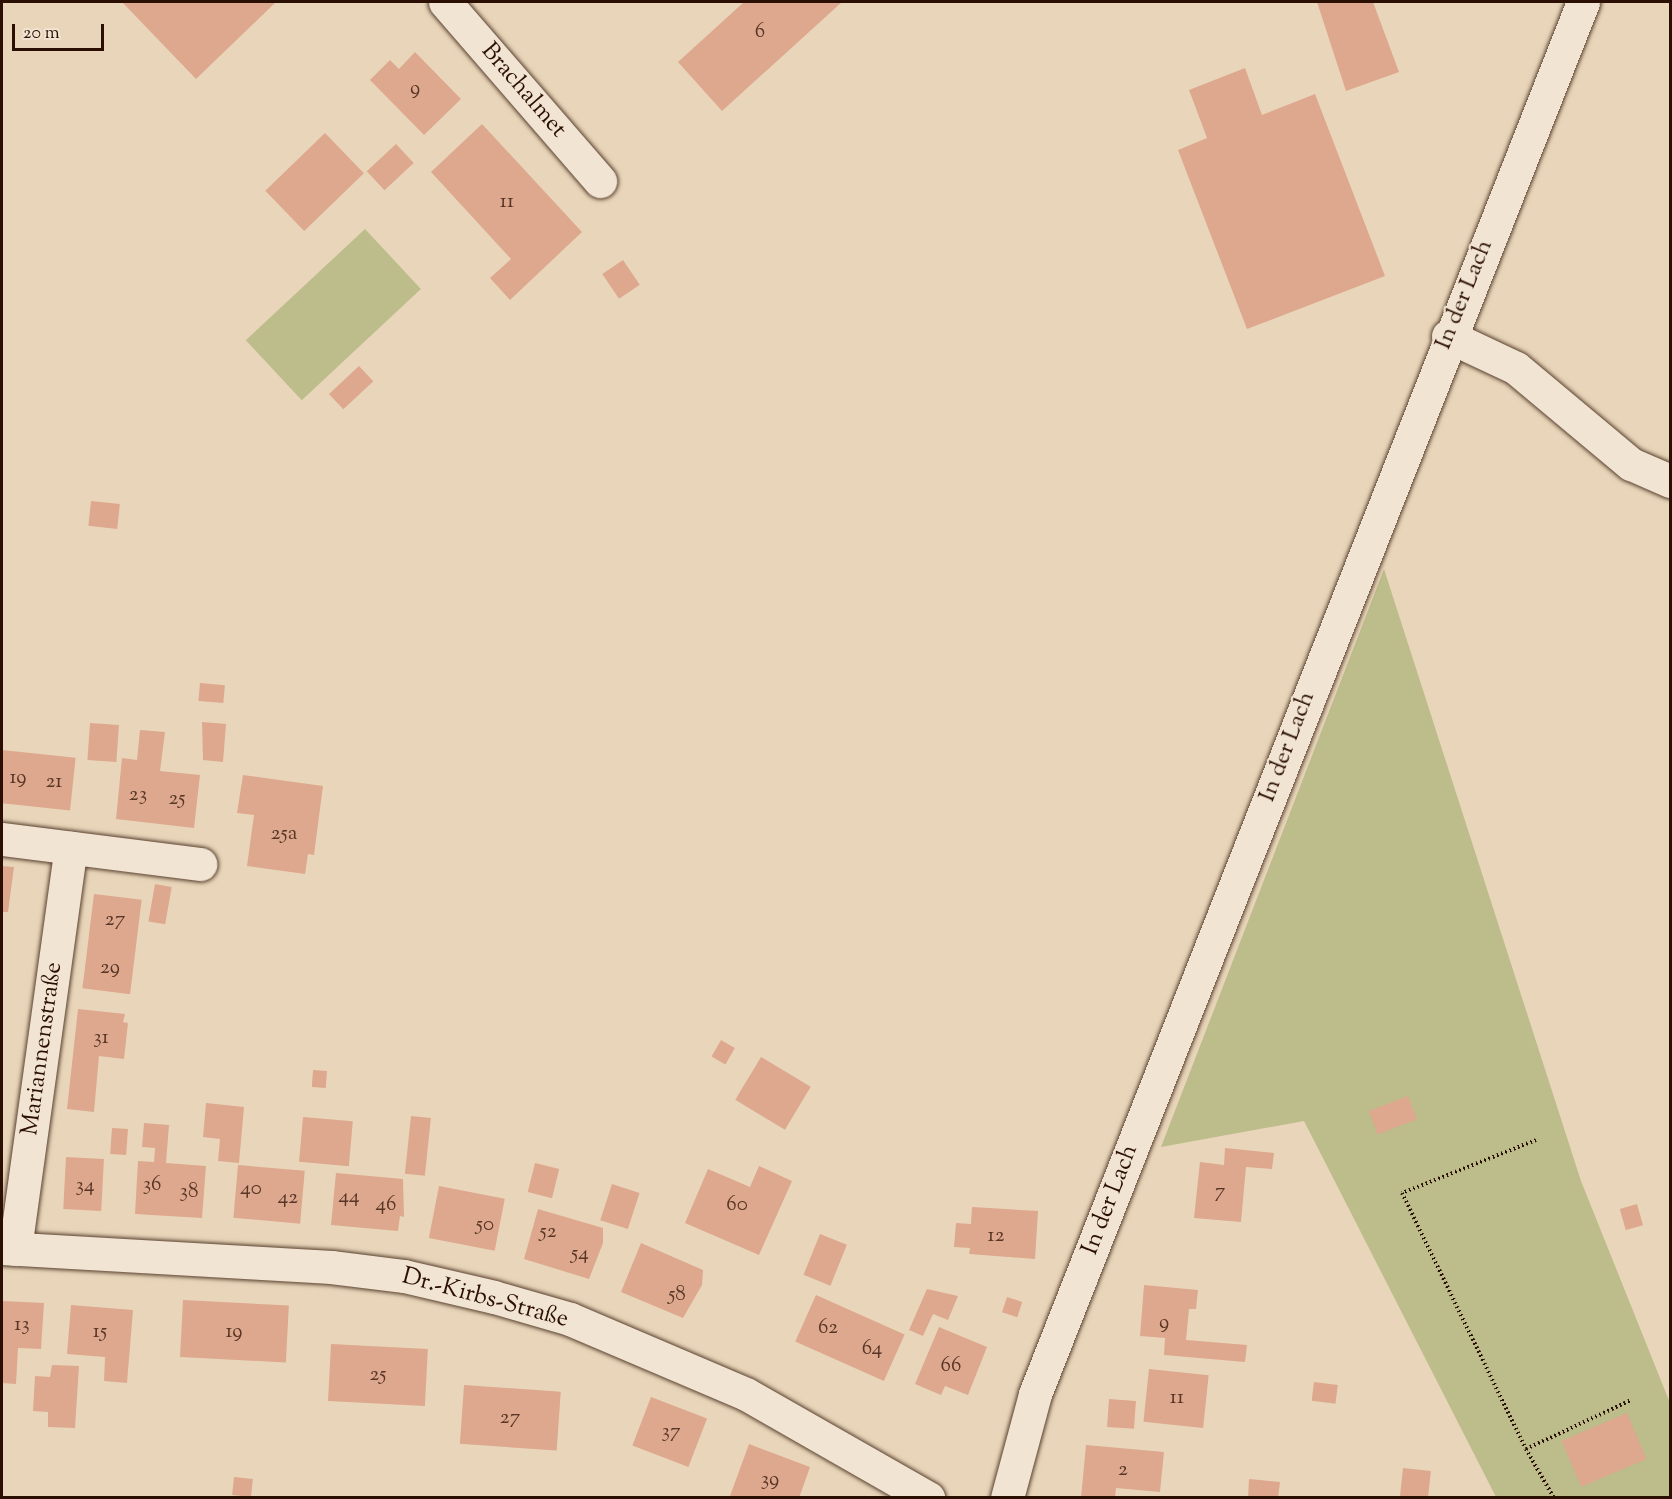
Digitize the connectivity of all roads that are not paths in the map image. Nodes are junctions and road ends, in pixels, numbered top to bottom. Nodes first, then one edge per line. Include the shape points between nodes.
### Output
1 (445, 2) edge
2 (1583, 2) edge
3 (600, 181) dead end
4 (1448, 336) junction
5 (1671, 481) edge
6 (2, 839) edge
7 (71, 848) junction
8 (200, 864) dead end
9 (8, 1249) edge
10 (928, 1497) edge
11 (1007, 1497) edge

1 - 3 street, Brachalmet
2 - 4 street, In der Lach
4 - 5 street via 1516,368 1631,465
4 - 11 street, In der Lach via 1035,1394
6 - 7 street
7 - 8 street
7 - 9 street, Mariannenstraße
9 - 10 street, Dr.-Kirbs-Straße via 331,1268 404,1276 494,1297 570,1319 746,1394

